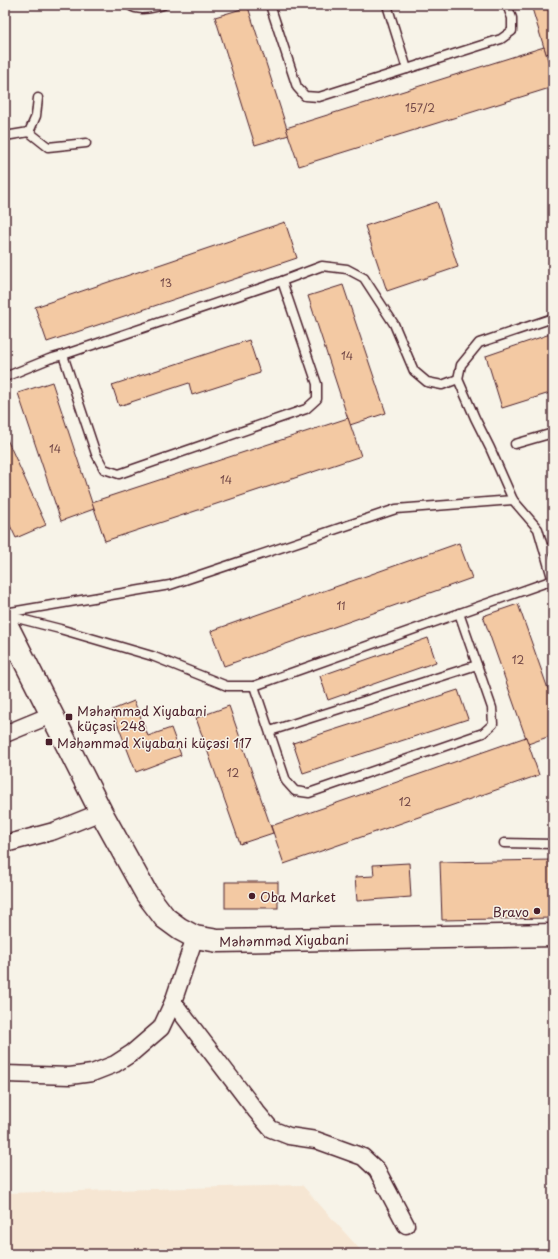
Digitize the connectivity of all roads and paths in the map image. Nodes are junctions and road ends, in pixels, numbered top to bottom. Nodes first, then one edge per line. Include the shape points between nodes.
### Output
1 (129, 5) edge
2 (163, 5) edge
3 (270, 5) edge
4 (387, 5) edge
5 (507, 5) edge
6 (407, 69) junction
7 (38, 98) dead end
8 (29, 132) junction
9 (5, 136) edge
10 (86, 143) dead end
11 (282, 281) junction
12 (553, 318) edge
13 (63, 355) junction
14 (5, 377) edge
15 (458, 379) junction
16 (553, 433) edge
17 (515, 444) dead end
18 (513, 500) junction
19 (553, 547) edge
20 (544, 550) junction
21 (553, 580) edge
22 (460, 613) junction
23 (6, 622) edge
24 (477, 665) junction
25 (254, 686) junction
26 (51, 716) junction
27 (270, 731) junction
28 (5, 734) edge
29 (101, 812) junction
30 (504, 843) dead end
31 (5, 844) edge
32 (553, 844) edge
33 (553, 935) edge
34 (196, 937) junction
35 (173, 1002) junction
36 (5, 1074) edge
37 (406, 1225) dead end

1 - 2 lane via 133,8 149,9
3 - 6 lane via 297,87 305,96 319,97
4 - 6 lane
5 - 6 lane via 512,18 512,31 501,39
7 - 8 lane via 36,116
8 - 9 lane
8 - 10 lane via 48,146
11 - 13 lane
11 - 13 lane via 317,384 317,400 306,409 118,474 104,469 96,454
11 - 15 lane via 322,266 347,269 364,278 394,324 414,371 427,382 442,385
12 - 15 lane via 479,344 461,365
13 - 14 lane
15 - 18 lane
16 - 17 lane
18 - 20 lane via 538,529
18 - 23 lane via 396,509 170,585
19 - 20 lane
20 - 21 lane
21 - 22 lane
22 - 24 lane
22 - 25 lane
23 - 25 lane via 60,629 152,656 227,686
23 - 26 street, Məhəmməd Xiyabani
24 - 27 lane
24 - 27 lane via 492,708 493,724 483,733 309,793 295,791 286,781
25 - 27 lane
26 - 28 street
26 - 29 street, Məhəmməd Xiyabani
29 - 31 street via 54,831
29 - 34 street, Məhəmməd Xiyabani via 146,893 165,918
30 - 32 lane
33 - 34 street, Məhəmməd Xiyabani via 218,942
34 - 35 street
35 - 36 street via 160,1028 132,1053 115,1064 92,1073 70,1076
35 - 37 street via 271,1128 289,1136 316,1140 363,1157 377,1170

